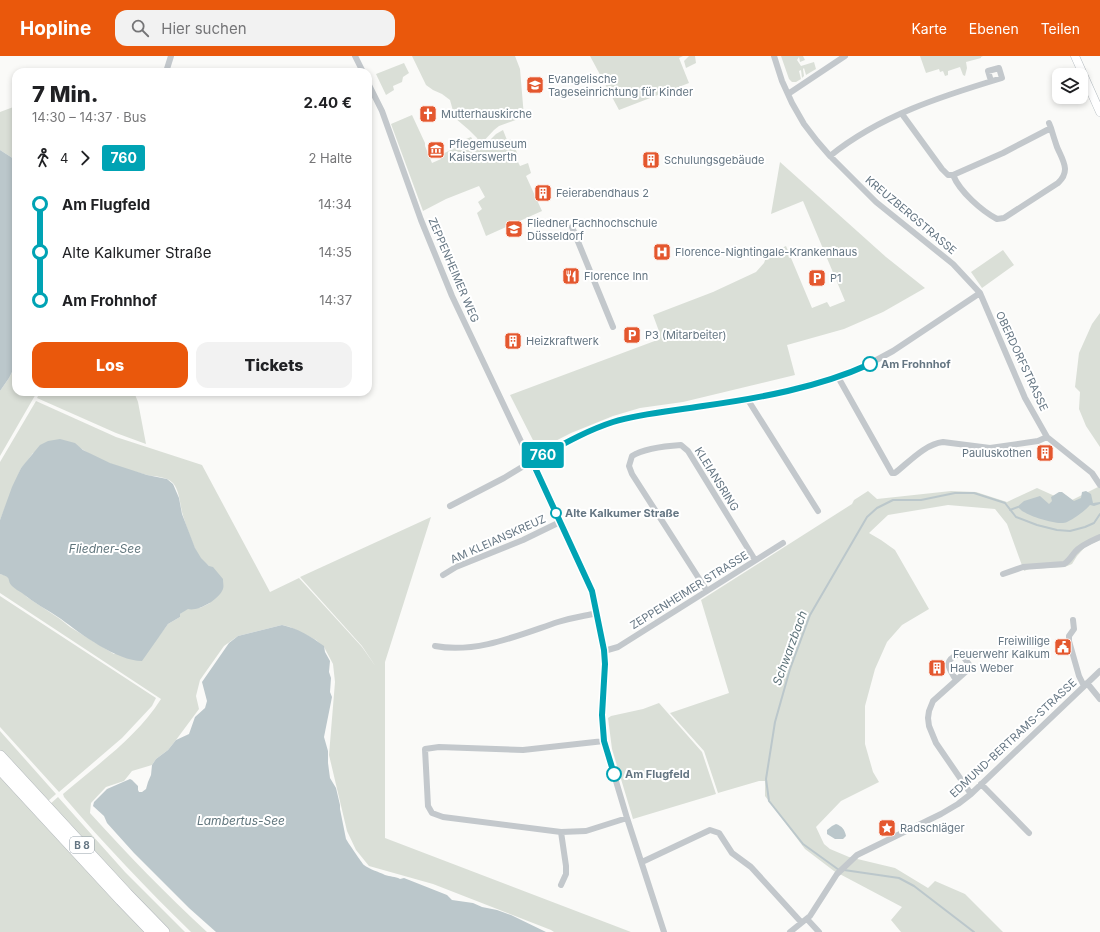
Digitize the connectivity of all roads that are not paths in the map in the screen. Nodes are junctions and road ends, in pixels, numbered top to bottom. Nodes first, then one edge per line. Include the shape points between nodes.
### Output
1 (171, 56) edge
2 (355, 56) edge
3 (774, 56) edge
4 (845, 56) edge
5 (1075, 56) edge
6 (167, 68) edge
7 (360, 68) edge
8 (991, 81) dead end
9 (372, 91) edge
10 (788, 94) junction
11 (1100, 112) edge
12 (902, 114) junction
13 (830, 156) junction
14 (953, 176) junction
15 (572, 227) dead end
16 (980, 294) junction
17 (613, 327) dead end
18 (838, 377) junction
19 (748, 400) junction
20 (1047, 437) junction
21 (532, 461) junction
22 (1100, 484) edge
23 (450, 506) dead end
24 (818, 511) dead end
25 (560, 522) junction
26 (1100, 537) edge
27 (783, 543) dead end
28 (755, 560) junction
29 (1003, 574) dead end
30 (443, 575) dead end
31 (707, 591) junction
32 (597, 613) junction
33 (1073, 620) dead end
34 (435, 646) dead end
35 (604, 650) junction
36 (1100, 671) edge
37 (956, 680) dead end
38 (1086, 684) junction
39 (1100, 699) edge
40 (604, 741) junction
41 (0, 756) edge
42 (0, 769) edge
43 (981, 784) junction
44 (971, 794) junction
45 (627, 818) junction
46 (561, 832) junction
47 (1029, 833) dead end
48 (642, 862) junction
49 (561, 885) dead end
50 (807, 919) junction
51 (801, 922) junction
52 (152, 932) edge
53 (164, 932) edge
54 (664, 932) edge
55 (790, 932) edge
56 (819, 932) edge

1 - 6 street
2 - 7 street
3 - 10 street, KREUZBERGSTRASSE
4 - 10 street
5 - 11 main road
8 - 12 street via 934,100
9 - 21 street, ZEPPENHEIMER WEG via 382,111 421,220 450,290
10 - 13 street, KREUZBERGSTRASSE via 804,124
12 - 13 street via 849,142
12 - 14 street via 944,173
13 - 16 street, KREUZBERGSTRASSE via 876,202 953,264
14 - 14 street via 1003,154 1050,126 1065,170 1058,183 1004,218 997,219 962,190
15 - 17 street
16 - 18 street via 893,351
16 - 20 street, OBERDORFSTRASSE via 1025,398
18 - 19 street
18 - 20 street via 892,473 936,443 990,448 1038,441
19 - 21 street via 639,415 613,422 574,438
19 - 24 street
20 - 22 street, OBERDORFSTRASSE via 1092,473
21 - 23 street
21 - 25 street
25 - 30 street, AM KLEIANSKREUZ
25 - 32 street via 589,582
26 - 29 street via 1086,543 1064,564 1023,567
27 - 28 street, ZEPPENHEIMER STRASSE
28 - 31 street, ZEPPENHEIMER STRASSE
28 - 31 street, KLEIANSRING via 688,451 681,445 644,451 632,456 629,466 632,474
31 - 35 street, ZEPPENHEIMER STRASSE via 618,647
32 - 34 street via 485,644 455,649
32 - 35 street
33 - 38 street via 1074,629 1069,641 1079,676
35 - 40 street
36 - 38 street, EDMUND-BERTRAMS-STRASSE
37 - 44 street via 933,701 929,711 929,726 936,743
38 - 39 street
38 - 43 street, EDMUND-BERTRAMS-STRASSE
40 - 45 street
40 - 46 street via 523,750 439,747 425,749 428,806 432,813 443,817
41 - 53 highway, B 8
42 - 52 highway, B 8
43 - 44 street, EDMUND-BERTRAMS-STRASSE
43 - 47 street
44 - 50 street, EDMUND-BERTRAMS-STRASSE via 941,814 857,855 837,874
45 - 46 street via 586,831
45 - 48 street
46 - 49 street via 566,866 566,874
48 - 51 street via 710,830 715,830 732,853 751,867
48 - 54 street
50 - 51 street, EDMUND-BERTRAMS-STRASSE
50 - 56 street
51 - 55 street, EDMUND-BERTRAMS-STRASSE

